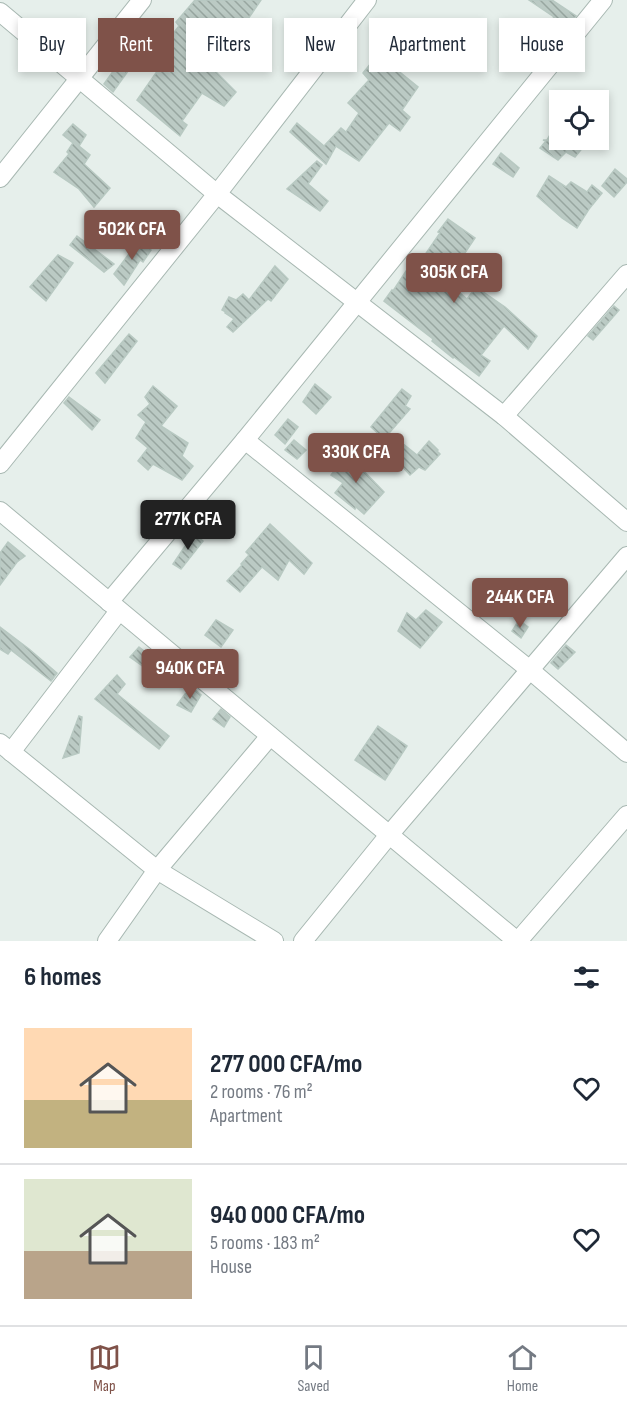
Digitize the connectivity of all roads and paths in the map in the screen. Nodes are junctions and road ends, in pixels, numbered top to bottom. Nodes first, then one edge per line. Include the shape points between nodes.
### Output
1 (142, 0) edge
2 (367, 0) edge
3 (603, 0) edge
4 (0, 12) edge
5 (80, 79) junction
6 (0, 178) edge
7 (218, 194) junction
8 (627, 274) edge
9 (358, 302) junction
10 (504, 416) junction
11 (245, 440) junction
12 (0, 464) edge
13 (0, 511) edge
14 (627, 522) edge
15 (627, 556) edge
16 (114, 606) junction
17 (530, 670) junction
18 (270, 736) junction
19 (5, 748) edge
20 (627, 753) edge
21 (627, 815) edge
22 (388, 835) junction
23 (158, 870) junction
24 (107, 941) edge
25 (274, 941) edge
26 (303, 941) edge
27 (517, 941) edge

1 - 5 street
2 - 7 street
3 - 9 street
4 - 5 street
5 - 6 street
5 - 7 street
7 - 9 street
7 - 12 street
8 - 10 street
9 - 10 street
9 - 11 street
10 - 14 street
11 - 16 street
11 - 17 street
13 - 16 street
15 - 17 street
16 - 18 street
16 - 19 street
17 - 20 street
17 - 22 street
18 - 22 street
18 - 23 street
19 - 23 street
21 - 27 street
22 - 26 street
22 - 27 street
23 - 24 street
23 - 25 street

